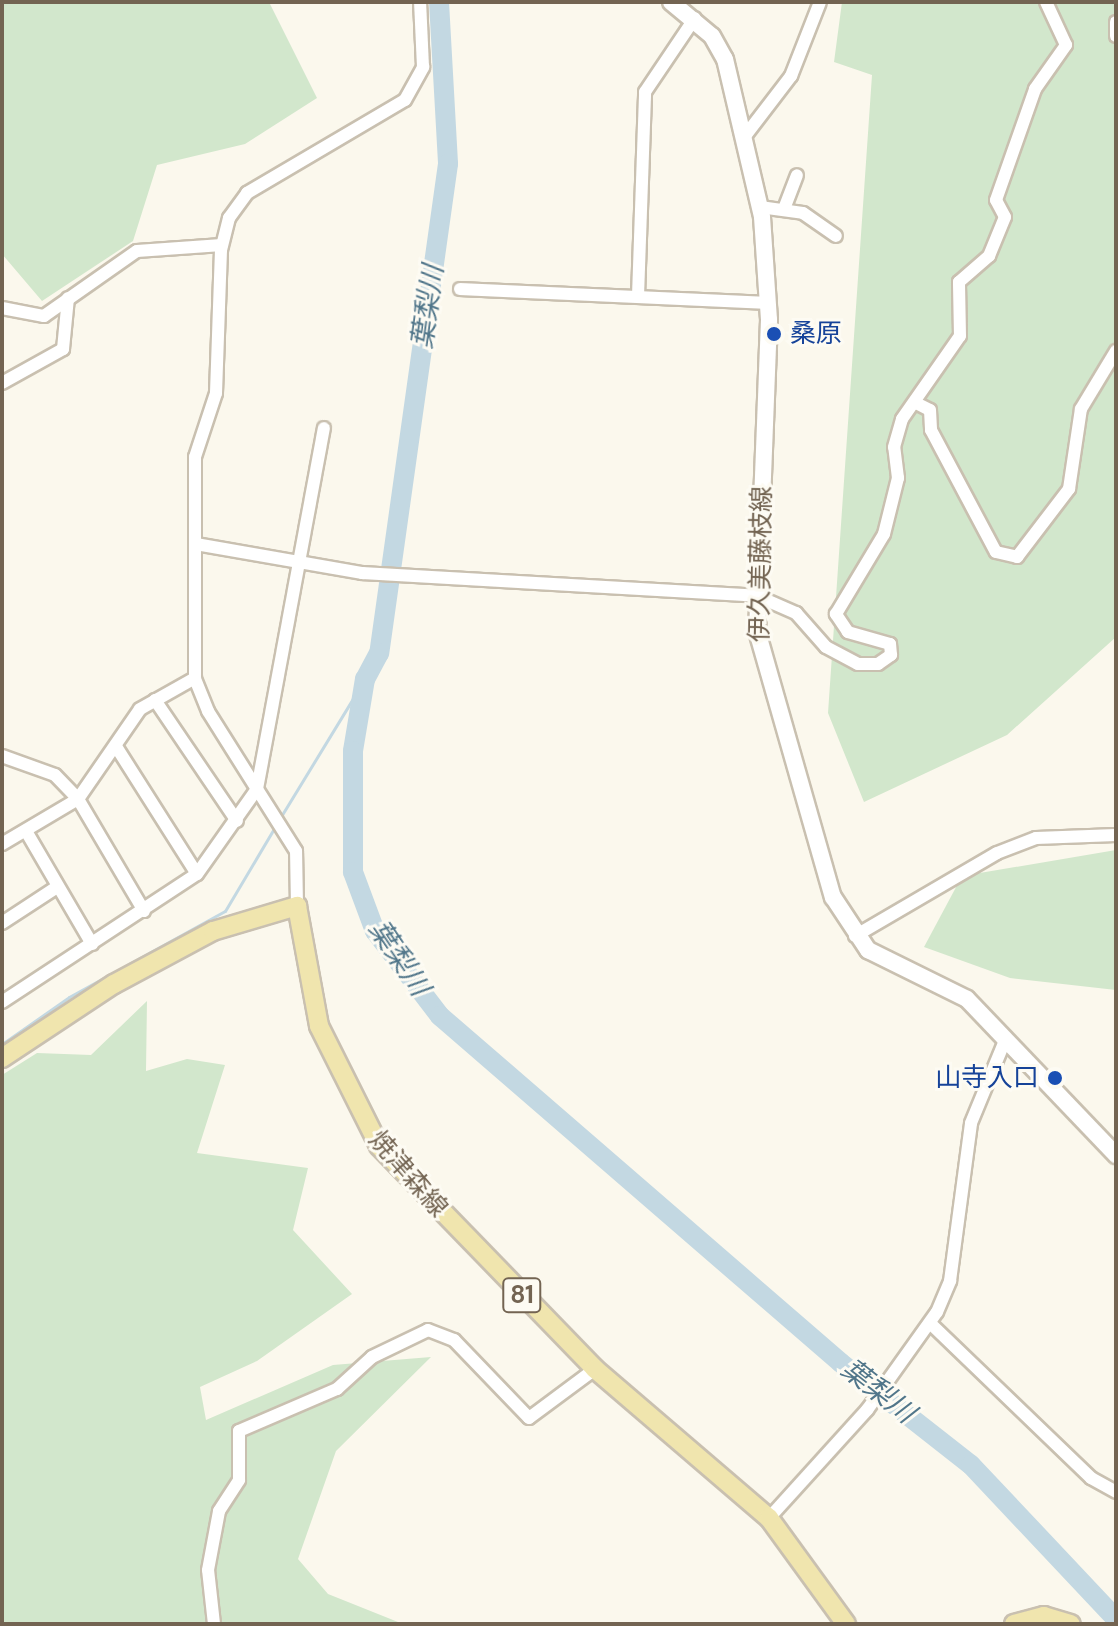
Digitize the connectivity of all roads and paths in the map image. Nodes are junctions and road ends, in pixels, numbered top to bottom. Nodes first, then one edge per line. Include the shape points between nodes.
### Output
1 (420, 2) edge
2 (671, 2) edge
3 (820, 2) edge
4 (1046, 2) edge
5 (694, 12) edge
6 (1116, 22) edge
7 (1116, 36) edge
8 (745, 136) junction
9 (797, 175) dead end
10 (760, 207) junction
11 (784, 209) junction
12 (836, 236) dead end
13 (222, 245) junction
14 (460, 289) dead end
15 (638, 296) junction
16 (68, 298) junction
17 (769, 303) junction
18 (2, 308) edge
19 (1116, 351) edge
20 (2, 383) edge
21 (918, 404) junction
22 (324, 428) dead end
23 (196, 544) junction
24 (301, 562) junction
25 (757, 596) junction
26 (195, 678) junction
27 (155, 700) junction
28 (117, 748) junction
29 (2, 756) edge
30 (257, 789) junction
31 (78, 799) junction
32 (237, 821) junction
33 (26, 831) junction
34 (1116, 835) edge
35 (2, 844) edge
36 (197, 874) junction
37 (57, 887) junction
38 (297, 906) junction
39 (144, 911) junction
40 (2, 923) edge
41 (855, 936) junction
42 (92, 944) junction
43 (2, 1002) edge
44 (1006, 1038) junction
45 (2, 1058) edge
46 (1116, 1155) edge
47 (931, 1324) junction
48 (595, 1369) junction
49 (1116, 1492) edge
50 (769, 1518) junction
51 (1022, 1622) edge
52 (214, 1624) edge
53 (846, 1624) edge
54 (1071, 1624) edge

1 - 13 street via 423,67 405,100 247,193
2 - 5 main road, 伊久美藤枝線
3 - 8 street via 791,76
4 - 21 street via 1066,45 1035,89 996,200 1005,217 989,256 959,282 960,336
5 - 8 main road, 伊久美藤枝線 via 725,59
5 - 15 street via 645,92
6 - 7 street
8 - 10 main road, 伊久美藤枝線
9 - 11 street
10 - 11 street
10 - 17 main road, 伊久美藤枝線
11 - 12 street
13 - 16 street via 137,251
13 - 23 street via 216,393 195,457
14 - 15 street
15 - 17 street
16 - 18 street via 32,319
16 - 20 street via 63,349
17 - 25 main road, 伊久美藤枝線
19 - 21 street via 1081,409 1061,506 1017,557 996,552 931,430 930,410
21 - 25 street via 902,419 894,447 898,478 884,534 836,614 848,632 890,644 891,655 878,664 858,664 826,647 796,613
22 - 24 street
23 - 24 street
23 - 26 street
24 - 25 street via 362,573
24 - 30 street
25 - 41 main road, 伊久美藤枝線 via 761,662 833,897
26 - 27 street
26 - 30 street
27 - 28 street via 140,709
27 - 32 street
28 - 31 street
28 - 36 street
29 - 31 street via 55,775
30 - 32 street
30 - 38 street via 280,818 296,851
31 - 33 street
31 - 39 street
32 - 36 street
33 - 35 street
33 - 37 street
34 - 41 street via 1036,838 1010,848
36 - 39 street
37 - 40 street
37 - 42 street
38 - 45 main road via 213,931 114,984
38 - 48 main road, 焼津森線 / 81 via 319,1026 379,1146
39 - 42 street
41 - 44 main road, 伊久美藤枝線 via 886,960 967,999
42 - 43 street
44 - 46 main road, 伊久美藤枝線
44 - 47 street via 971,1123 950,1281
47 - 49 street via 1091,1478
47 - 50 street via 867,1410
48 - 50 main road, 焼津森線 / 81
48 - 52 street via 529,1418 454,1340 428,1330 372,1357 337,1389 239,1431 239,1480 219,1511 208,1570
50 - 53 main road, 焼津森線 / 81
51 - 54 main road

